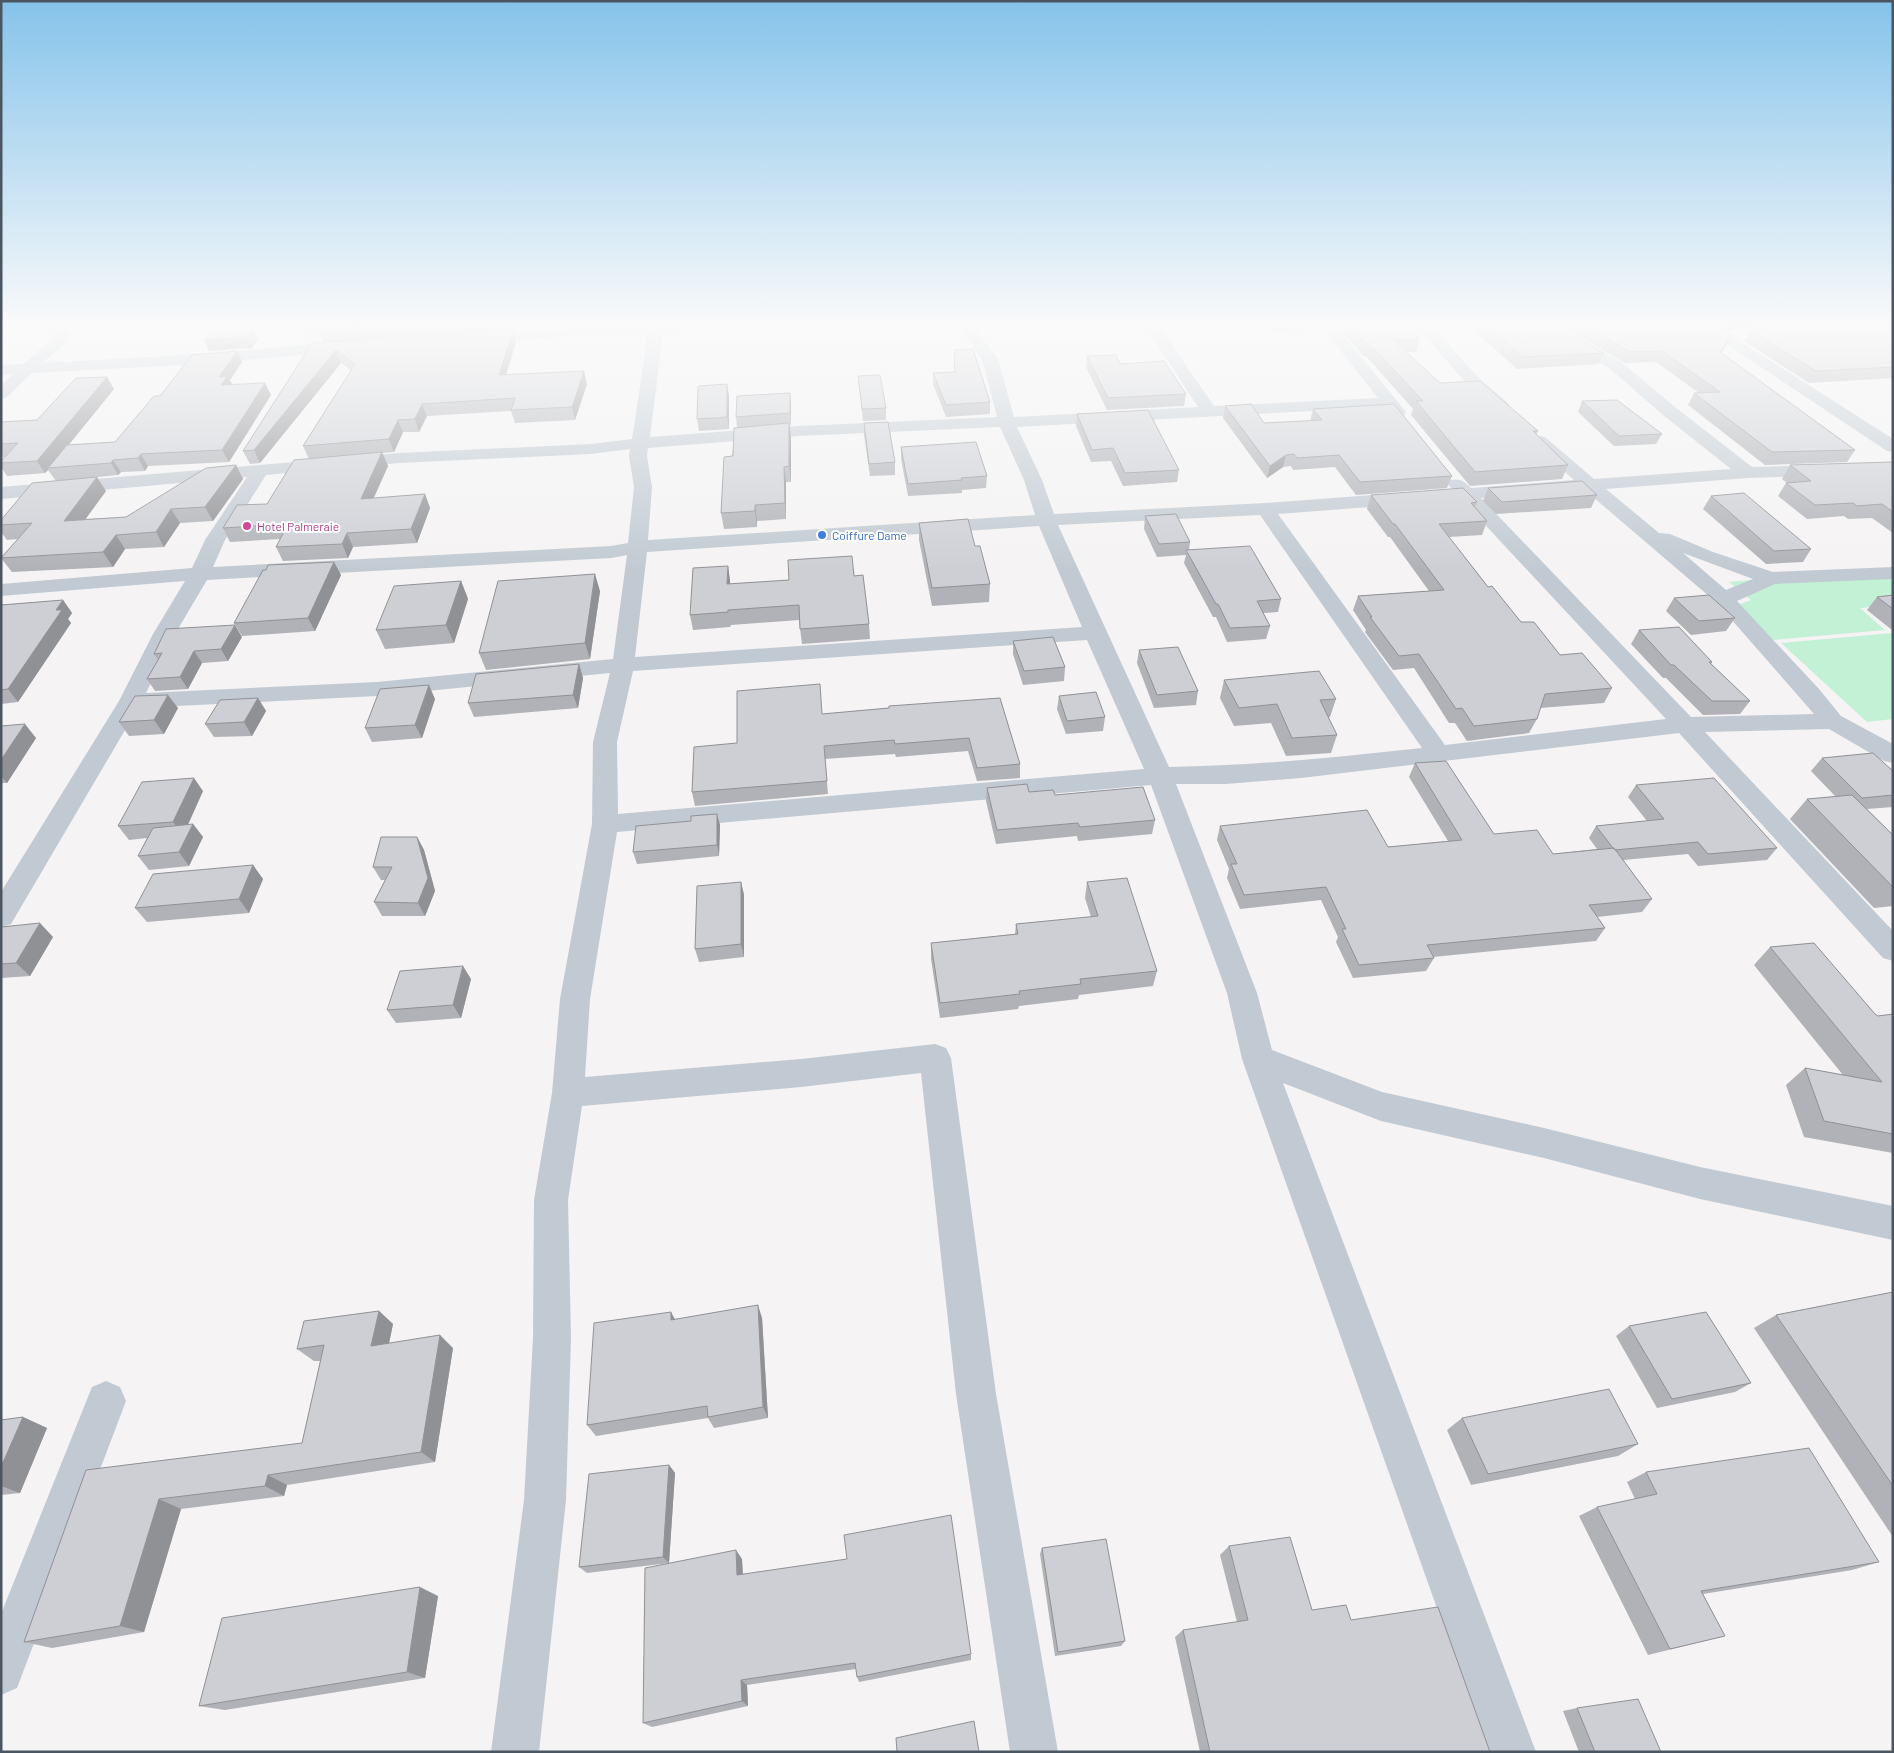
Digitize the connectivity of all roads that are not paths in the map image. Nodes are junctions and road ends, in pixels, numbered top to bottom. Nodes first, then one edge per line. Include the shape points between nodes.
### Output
1 (646, 408) edge
2 (1003, 408) edge
3 (1207, 408) edge
4 (1273, 408) edge
5 (1394, 408) edge
6 (1502, 408) edge
7 (1664, 408) edge
8 (1833, 408) edge
9 (1209, 411) junction
10 (1007, 422) junction
11 (1408, 425) edge
12 (640, 443) junction
13 (1893, 447) edge
14 (251, 464) junction
15 (1893, 468) edge
16 (1446, 471) edge
17 (1748, 473) junction
18 (1589, 485) junction
19 (1, 493) edge
20 (1464, 494) junction
21 (1265, 508) junction
22 (1046, 520) junction
23 (1639, 527) junction
24 (638, 547) junction
25 (1893, 573) edge
26 (200, 574) junction
27 (1771, 578) junction
28 (2, 591) edge
29 (1724, 600) junction
30 (1095, 633) junction
31 (623, 665) junction
32 (131, 701) junction
33 (1833, 721) junction
34 (1685, 725) junction
35 (1438, 754) junction
36 (1893, 755) edge
37 (1160, 776) junction
38 (605, 824) junction
39 (1, 916) edge
40 (1893, 950) edge
41 (1258, 1059) junction
42 (568, 1093) junction
43 (1893, 1223) edge
44 (106, 1401) dead end
45 (1, 1672) edge
46 (515, 1752) edge
47 (1034, 1752) edge
48 (1512, 1752) edge

1 - 12 street
2 - 10 street
3 - 9 street
4 - 9 street
5 - 11 street
6 - 18 street
7 - 17 street
8 - 13 street
9 - 10 street
10 - 12 street via 799,431
10 - 22 street via 1033,480
12 - 14 street via 591,450
12 - 24 street via 638,456 643,487
14 - 19 street via 233,473
14 - 26 street
15 - 17 street
16 - 20 street
17 - 18 street
18 - 20 street
18 - 23 street
20 - 21 street
20 - 34 street
21 - 22 street
21 - 35 street
22 - 24 street
22 - 30 street
23 - 27 street via 1706,556
23 - 29 street
24 - 26 street via 611,552
24 - 31 street
25 - 27 street
26 - 28 street
26 - 32 street via 164,634
27 - 29 street
29 - 33 street
30 - 31 street
30 - 37 street
31 - 32 street via 377,689
31 - 38 street via 605,742
32 - 39 street
33 - 34 street
33 - 36 street
34 - 35 street
34 - 40 street
35 - 37 street via 1301,770
37 - 38 street
37 - 41 street via 1242,993
38 - 42 street via 575,998
41 - 43 street via 1381,1106 1700,1183
41 - 48 street
42 - 46 street via 551,1200 552,1338 545,1500
42 - 47 street via 935,1058 976,1394
44 - 45 street

